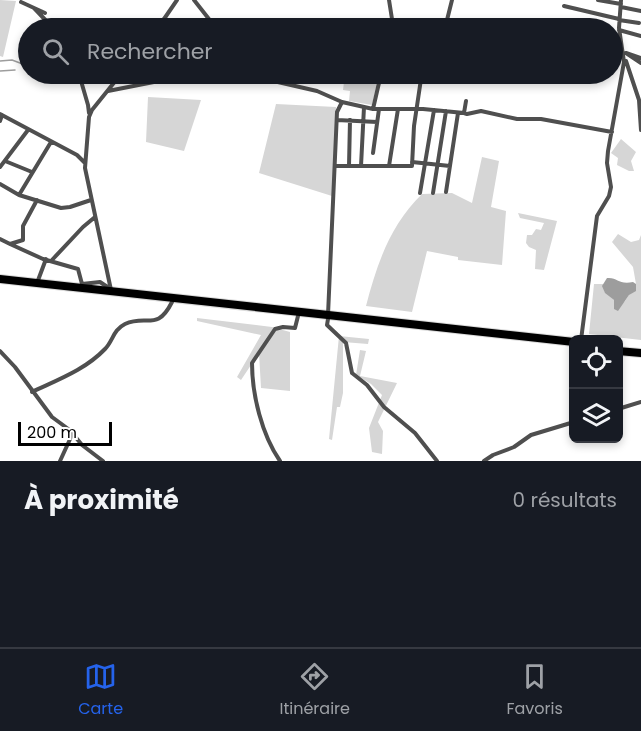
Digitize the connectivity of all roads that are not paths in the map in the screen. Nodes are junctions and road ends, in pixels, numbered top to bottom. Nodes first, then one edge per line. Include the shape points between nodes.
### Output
1 (177, 0) edge
2 (194, 0) edge
3 (391, 0) edge
4 (452, 0) edge
5 (598, 0) edge
6 (19, 1) edge
7 (621, 4) edge
8 (564, 6) dead end
9 (34, 8) junction
10 (641, 11) edge
11 (45, 13) dead end
12 (44, 18) edge
13 (165, 18) edge
14 (208, 18) edge
15 (392, 18) edge
16 (448, 18) edge
17 (615, 18) edge
18 (623, 20) edge
19 (639, 23) dead end
20 (623, 33) edge
21 (641, 36) edge
22 (623, 43) edge
23 (626, 53) junction
24 (641, 57) edge
25 (641, 63) edge
26 (82, 84) edge
27 (113, 84) edge
28 (143, 84) edge
29 (286, 84) edge
30 (380, 84) edge
31 (420, 84) edge
32 (620, 84) edge
33 (107, 91) junction
34 (466, 101) dead end
35 (342, 102) junction
36 (364, 107) junction
37 (376, 109) junction
38 (398, 109) junction
39 (416, 109) junction
40 (434, 110) junction
41 (446, 111) junction
42 (459, 112) junction
43 (464, 113) junction
44 (1, 114) edge
45 (89, 117) junction
46 (337, 120) junction
47 (351, 120) junction
48 (0, 121) edge
49 (363, 121) junction
50 (377, 122) junction
51 (28, 130) junction
52 (641, 130) edge
53 (612, 132) junction
54 (51, 142) junction
55 (373, 153) dead end
56 (4, 161) junction
57 (412, 162) junction
58 (85, 163) junction
59 (425, 163) junction
60 (438, 165) junction
61 (335, 166) junction
62 (349, 166) junction
63 (361, 166) junction
64 (389, 166) junction
65 (450, 166) junction
66 (0, 167) edge
67 (32, 172) junction
68 (0, 184) edge
69 (446, 192) dead end
70 (420, 193) dead end
71 (433, 193) dead end
72 (19, 195) junction
73 (91, 200) junction
74 (37, 201) junction
75 (95, 217) junction
76 (0, 239) edge
77 (10, 244) junction
78 (46, 259) junction
79 (52, 260) junction
80 (0, 279) edge
81 (0, 283) edge
82 (38, 283) junction
83 (110, 290) junction
84 (172, 302) junction
85 (298, 316) junction
86 (328, 317) junction
87 (581, 335) edge
88 (569, 344) edge
89 (623, 349) edge
90 (0, 351) edge
91 (641, 351) edge
92 (32, 392) junction
93 (641, 402) edge
94 (623, 407) edge
95 (569, 423) edge
96 (72, 434) junction
97 (60, 461) edge
98 (103, 461) edge
99 (280, 461) edge
100 (437, 461) edge
101 (484, 461) edge

1 - 13 street
2 - 14 street
3 - 15 street
4 - 16 street
5 - 7 street
6 - 9 street
7 - 10 street
8 - 17 street
9 - 11 street
9 - 12 street
18 - 19 street
20 - 21 street
22 - 23 street
23 - 24 street
23 - 25 street
23 - 52 street via 639,100
26 - 45 street
27 - 33 street
28 - 33 street
29 - 35 street
30 - 37 street
31 - 39 street
32 - 53 street
33 - 45 street
34 - 43 street
35 - 36 street
35 - 46 street
36 - 37 street
36 - 49 street
37 - 38 street
37 - 50 street
38 - 39 street
38 - 64 street
39 - 40 street
39 - 57 street
40 - 41 street
40 - 59 street
41 - 42 street
41 - 60 street
42 - 43 street
42 - 65 street
43 - 53 street via 481,111 517,119 541,118
44 - 48 street
44 - 51 street
45 - 58 street
46 - 47 street
46 - 61 street
47 - 49 street
47 - 62 street
49 - 50 street
49 - 63 street
50 - 55 street
51 - 54 street
51 - 56 street
53 - 87 street via 609,196 597,216
54 - 58 street
54 - 67 street
56 - 66 street
56 - 67 street
57 - 59 street
57 - 64 street via 412,166
58 - 73 street
59 - 60 street
59 - 70 street
60 - 65 street
60 - 71 street
61 - 62 street
61 - 86 street
62 - 63 street
63 - 64 street
65 - 69 street
67 - 72 street
68 - 72 street
72 - 74 street
73 - 74 street via 66,208
73 - 75 street
74 - 77 street via 23,226 22,240
75 - 79 street
75 - 83 street
76 - 77 street
77 - 78 street
78 - 79 street
78 - 82 street
79 - 83 street via 78,270 82,284 100,282
80 - 82 highway
81 - 84 highway
82 - 83 highway
83 - 86 highway
84 - 85 highway
84 - 92 street via 157,320 125,324 104,350 78,370
85 - 86 highway
85 - 99 street via 295,327 274,329 252,363 267,440
86 - 88 highway
86 - 100 street via 327,325 348,347 352,373 415,433
89 - 91 highway
90 - 92 street
92 - 96 street
93 - 94 street
95 - 101 street via 531,435
96 - 97 street
96 - 98 street

